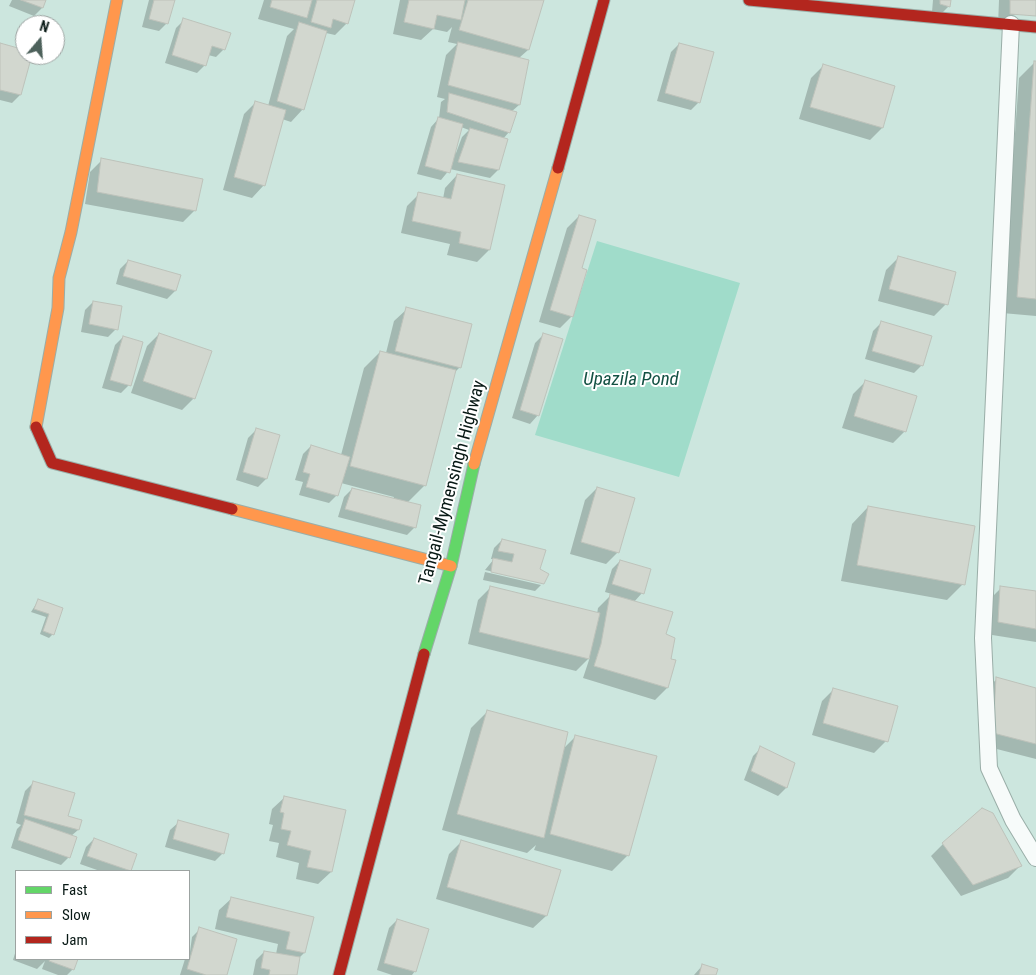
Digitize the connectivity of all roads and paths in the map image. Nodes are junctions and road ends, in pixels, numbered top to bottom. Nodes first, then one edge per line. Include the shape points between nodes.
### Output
1 (117, 0) edge
2 (604, 0) edge
3 (749, 0) edge
4 (1011, 24) junction
5 (1036, 27) edge
6 (451, 566) junction
7 (1036, 858) edge
8 (340, 975) edge

1 - 6 main road via 72,232 59,278 58,308 35,426 52,463
2 - 6 main road, Tangail-Mymensingh Highway via 532,265 479,444
3 - 4 main road
4 - 5 main road
4 - 7 street via 983,638 989,768 1013,820
6 - 8 main road, Tangail-Mymensingh Highway via 413,692

